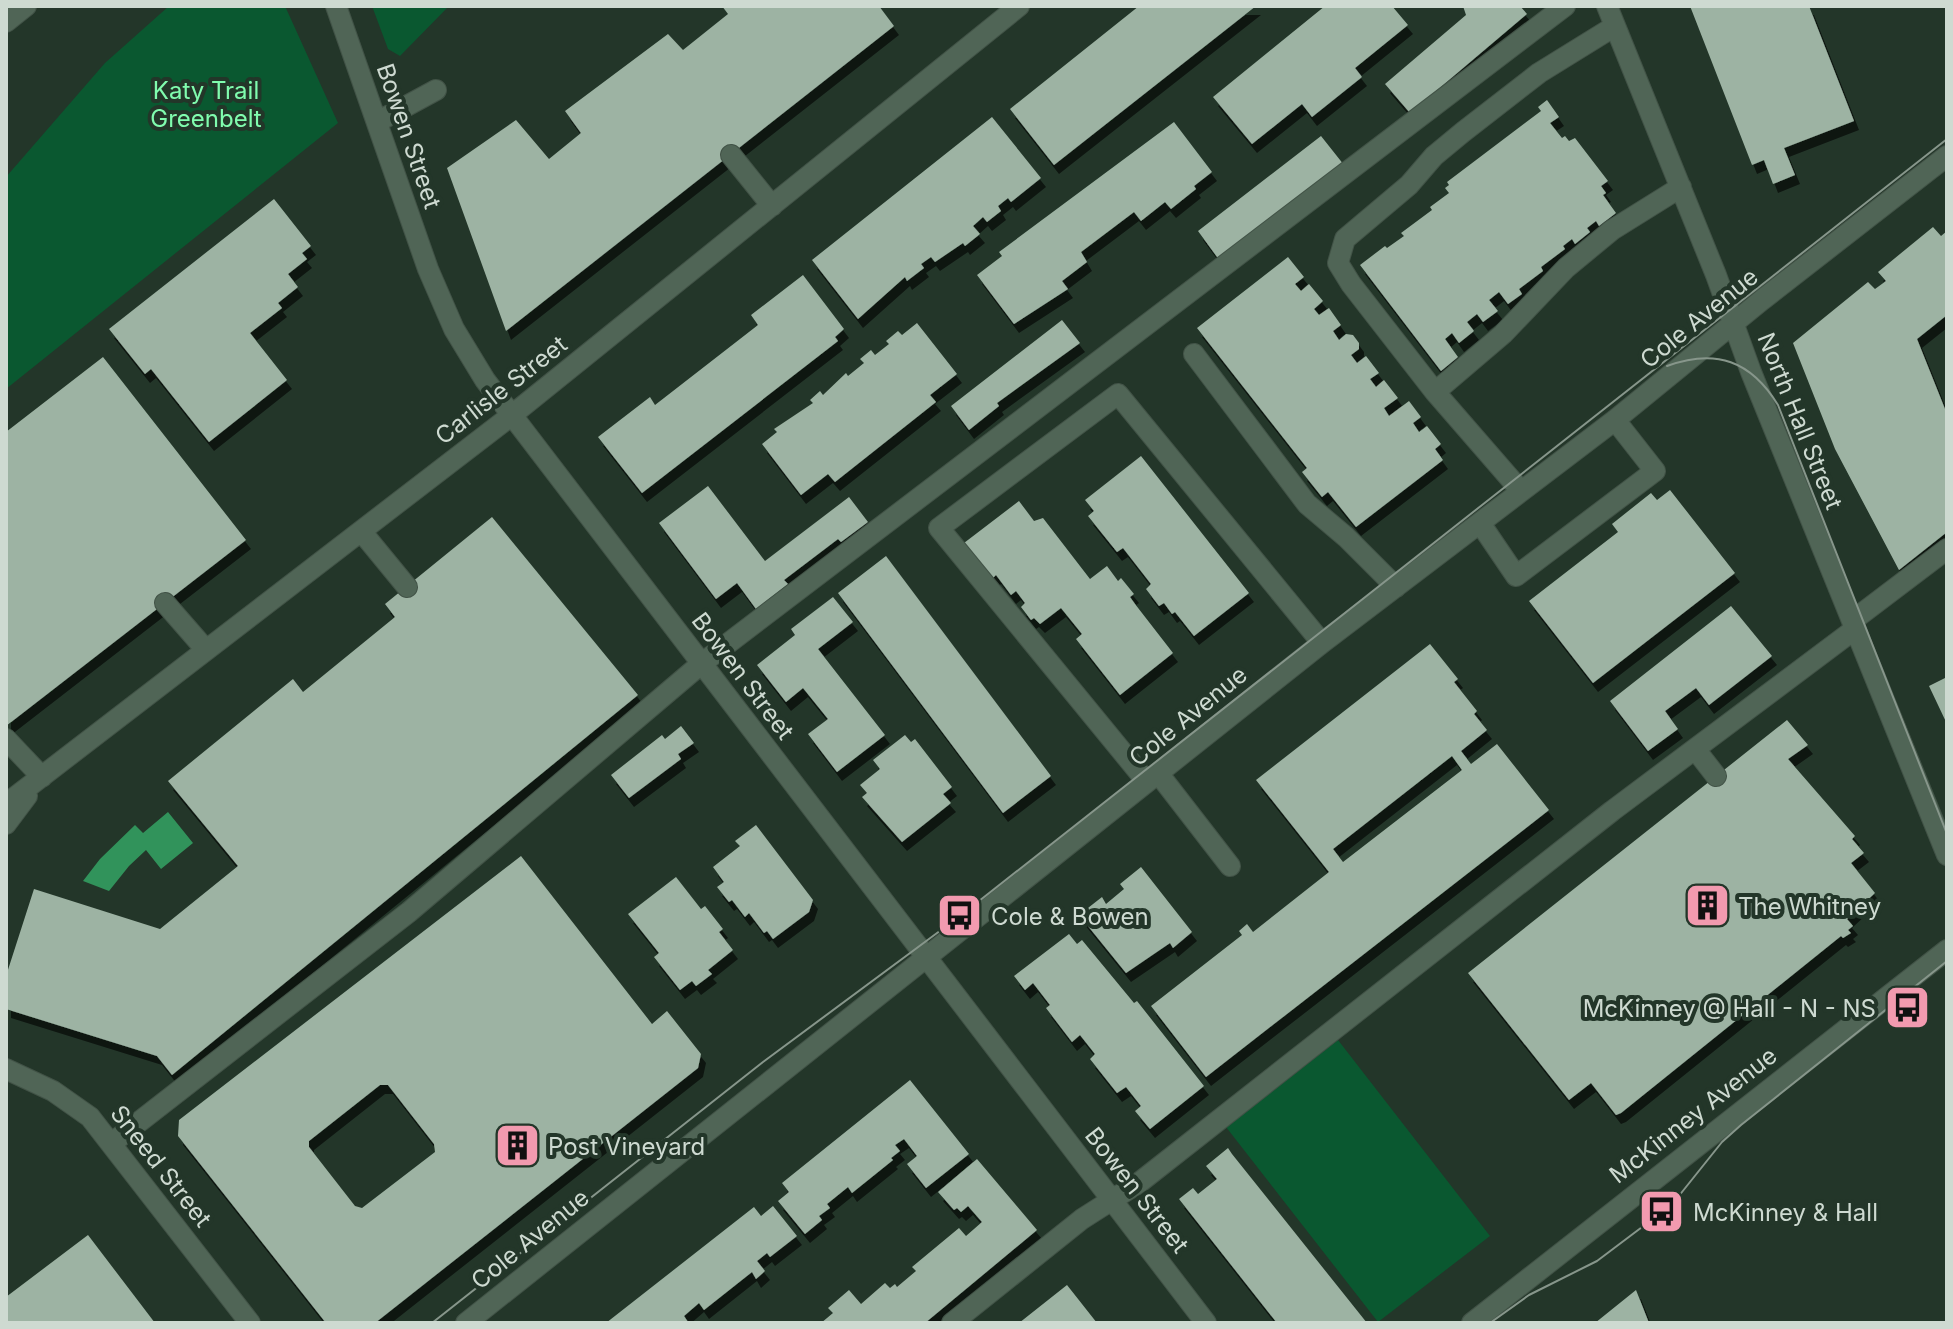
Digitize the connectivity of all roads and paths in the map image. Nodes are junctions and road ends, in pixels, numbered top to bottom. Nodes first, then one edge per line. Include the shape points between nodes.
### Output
1 (26, 6) edge
2 (336, 6) edge
3 (1565, 6) edge
4 (1607, 6) edge
5 (1009, 9) edge
6 (6, 22) edge
7 (1615, 26) junction
8 (436, 90) dead end
9 (377, 122) junction
10 (731, 155) dead end
11 (1947, 156) edge
12 (1681, 187) junction
13 (772, 206) junction
14 (1734, 323) junction
15 (1194, 354) dead end
16 (1435, 392) junction
17 (512, 415) junction
18 (1615, 420) junction
19 (1521, 491) junction
20 (1480, 523) junction
21 (361, 531) junction
22 (1947, 549) edge
23 (407, 587) dead end
24 (1396, 587) junction
25 (165, 603) dead end
26 (1854, 625) junction
27 (1322, 643) junction
28 (206, 650) junction
29 (701, 664) junction
30 (6, 739) edge
31 (1695, 749) junction
32 (1716, 776) dead end
33 (42, 777) junction
34 (1152, 778) junction
35 (6, 804) edge
36 (6, 824) edge
37 (1947, 855) edge
38 (1230, 866) dead end
39 (1947, 950) edge
40 (926, 958) junction
41 (6, 1069) edge
42 (112, 1143) junction
43 (1112, 1200) junction
44 (250, 1323) edge
45 (466, 1323) edge
46 (952, 1323) edge
47 (1206, 1323) edge
48 (1472, 1323) edge

1 - 6 street
2 - 9 street, Bowen Street
3 - 29 street
4 - 7 street, North Hall Street
5 - 13 street, Carlisle Street
7 - 12 street, North Hall Street
7 - 16 street via 1539,73 1463,132 1345,239 1341,270
8 - 9 street
9 - 17 street, Bowen Street via 454,329
10 - 13 street
11 - 14 street, Cole Avenue
12 - 14 street, North Hall Street
12 - 16 street via 1612,230 1566,268 1503,334
13 - 17 street, Carlisle Street
14 - 18 street, Cole Avenue
14 - 26 street, North Hall Street
15 - 24 street via 1307,504
16 - 19 street
17 - 21 street, Carlisle Street
17 - 29 street, Bowen Street
18 - 19 street, Cole Avenue
18 - 20 street via 1655,471 1516,576
19 - 20 street, Cole Avenue
20 - 24 street, Cole Avenue
21 - 23 street
21 - 28 street, Carlisle Street
22 - 26 street
24 - 27 street, Cole Avenue
25 - 28 street
26 - 31 street
26 - 37 street, North Hall Street
27 - 34 street, Cole Avenue
27 - 34 street via 1118,394 939,528
28 - 33 street, Carlisle Street
29 - 40 street, Bowen Street
29 - 42 street via 409,912
30 - 33 street
31 - 32 street
31 - 43 street
33 - 35 street, Carlisle Street
33 - 36 street
34 - 38 street
34 - 40 street, Cole Avenue
39 - 48 street, McKinney Avenue
40 - 43 street, Bowen Street
40 - 45 street, Cole Avenue
41 - 42 street, Sneed Street via 65,1099
42 - 44 street, Sneed Street
43 - 46 street
43 - 47 street, Bowen Street

